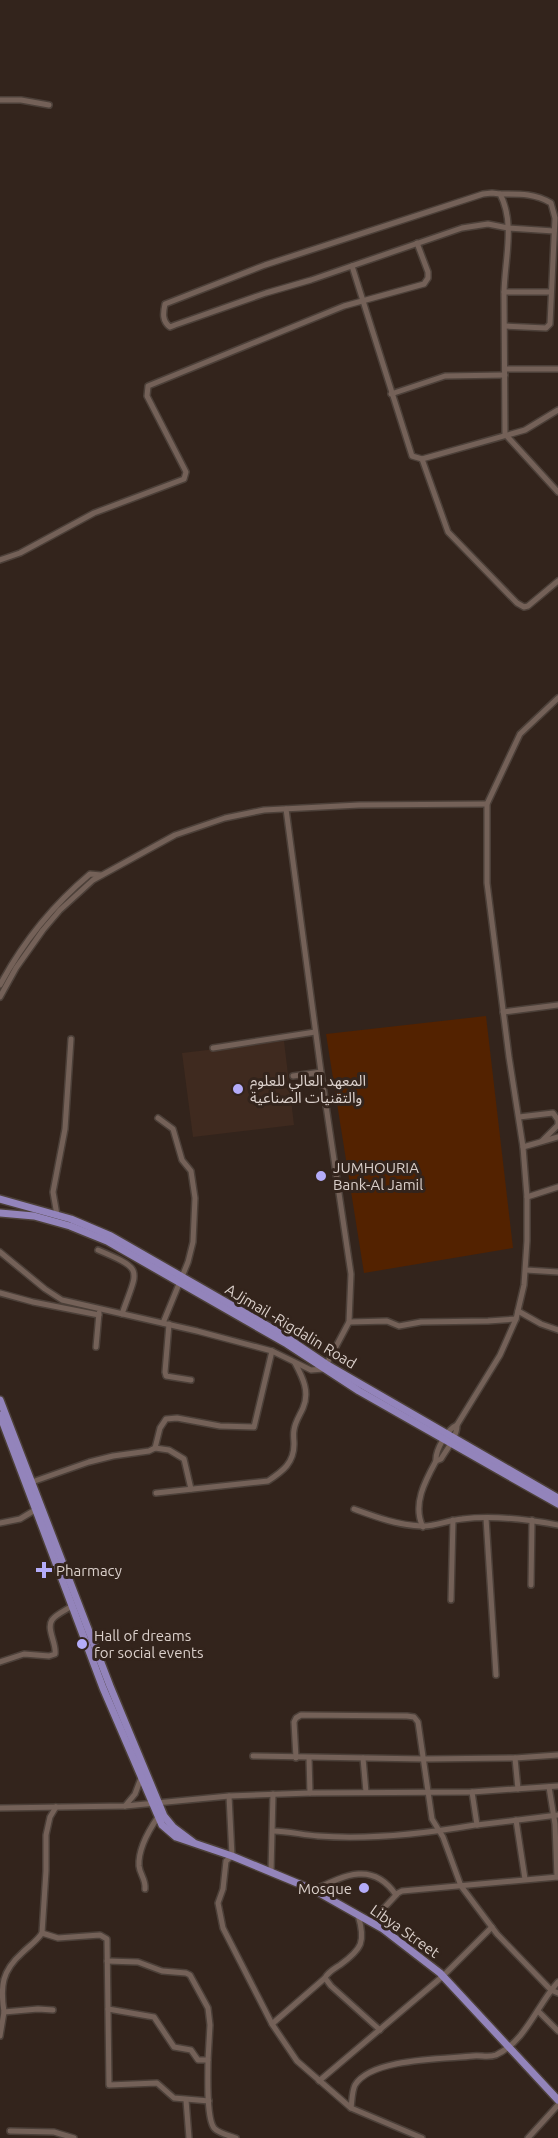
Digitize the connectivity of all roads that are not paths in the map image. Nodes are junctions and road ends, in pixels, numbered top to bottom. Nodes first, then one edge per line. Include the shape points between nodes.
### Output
1 (0, 100) edge
2 (49, 105) dead end
3 (500, 194) junction
4 (556, 211) edge
5 (508, 228) junction
6 (554, 231) junction
7 (417, 243) junction
8 (352, 266) junction
9 (504, 292) junction
10 (550, 292) junction
11 (363, 299) junction
12 (505, 326) junction
13 (558, 369) edge
14 (506, 372) junction
15 (391, 394) junction
16 (558, 410) edge
17 (505, 434) junction
18 (422, 459) junction
19 (558, 492) edge
20 (0, 560) edge
21 (558, 581) edge
22 (558, 698) edge
23 (487, 804) junction
24 (286, 809) junction
25 (102, 875) junction
26 (2, 974) edge
27 (0, 984) edge
28 (0, 996) edge
29 (558, 1005) edge
30 (503, 1011) junction
31 (315, 1032) junction
32 (71, 1039) dead end
33 (213, 1048) dead end
34 (321, 1072) junction
35 (292, 1076) dead end
36 (519, 1117) junction
37 (158, 1118) dead end
38 (558, 1120) edge
39 (558, 1137) edge
40 (542, 1141) junction
41 (523, 1147) junction
42 (558, 1187) edge
43 (527, 1197) junction
44 (0, 1198) edge
45 (0, 1213) edge
46 (57, 1215) junction
47 (98, 1250) dead end
48 (0, 1252) edge
49 (526, 1270) junction
50 (558, 1272) edge
51 (180, 1279) junction
52 (0, 1293) edge
53 (518, 1311) junction
54 (99, 1312) junction
55 (122, 1314) junction
56 (516, 1318) junction
57 (349, 1322) junction
58 (166, 1323) junction
59 (558, 1330) edge
60 (96, 1347) dead end
61 (272, 1351) junction
62 (295, 1362) junction
63 (325, 1366) junction
64 (191, 1380) dead end
65 (0, 1400) edge
66 (0, 1415) edge
67 (4, 1436) edge
68 (449, 1439) junction
69 (154, 1448) junction
70 (32, 1482) junction
71 (191, 1488) junction
72 (156, 1494) dead end
73 (558, 1498) edge
74 (558, 1504) edge
75 (354, 1509) dead end
76 (35, 1510) junction
77 (486, 1518) junction
78 (453, 1520) junction
79 (532, 1520) junction
80 (0, 1523) edge
81 (558, 1525) edge
82 (423, 1527) junction
83 (531, 1585) dead end
84 (451, 1600) dead end
85 (72, 1606) junction
86 (0, 1662) edge
87 (496, 1675) dead end
88 (558, 1755) edge
89 (253, 1756) dead end
90 (296, 1758) junction
91 (309, 1758) junction
92 (363, 1758) junction
93 (515, 1758) junction
94 (424, 1759) junction
95 (141, 1778) junction
96 (558, 1786) edge
97 (549, 1787) junction
98 (518, 1789) junction
99 (366, 1792) junction
100 (427, 1792) junction
101 (472, 1792) junction
102 (310, 1793) junction
103 (273, 1794) junction
104 (229, 1796) junction
105 (156, 1803) junction
106 (125, 1806) junction
107 (56, 1807) junction
108 (0, 1808) edge
109 (556, 1815) edge
110 (158, 1817) junction
111 (516, 1820) junction
112 (477, 1825) junction
113 (273, 1831) junction
114 (441, 1831) junction
115 (557, 1833) edge
116 (195, 1843) junction
117 (232, 1856) junction
118 (271, 1871) junction
119 (557, 1877) edge
120 (525, 1880) junction
121 (460, 1886) junction
122 (145, 1888) dead end
123 (314, 1890) junction
124 (396, 1895) junction
125 (358, 1915) junction
126 (371, 1922) junction
127 (492, 1927) junction
128 (42, 1933) junction
129 (108, 1961) junction
130 (443, 1976) junction
131 (325, 1978) junction
132 (558, 1982) edge
133 (551, 1990) junction
134 (558, 1993) edge
135 (108, 2009) junction
136 (53, 2010) dead end
137 (538, 2011) junction
138 (4, 2012) junction
139 (272, 2024) junction
140 (380, 2030) junction
141 (558, 2031) edge
142 (0, 2036) edge
143 (509, 2046) junction
144 (208, 2060) junction
145 (319, 2081) junction
146 (186, 2100) junction
147 (558, 2100) edge
148 (209, 2101) junction
149 (558, 2105) edge
150 (351, 2108) junction
151 (10, 2131) dead end
152 (74, 2138) edge
153 (189, 2138) edge
154 (236, 2138) edge
155 (422, 2138) edge
156 (528, 2138) edge

1 - 2 street
3 - 4 street via 541,197
3 - 5 street via 506,205
3 - 8 street via 483,194 265,265 165,304 162,315 170,327
4 - 6 street
5 - 6 street
5 - 7 street via 488,224 462,228
5 - 9 street
6 - 10 street
7 - 8 street
7 - 11 street via 428,272 424,284
8 - 11 street
9 - 10 street
9 - 12 street
10 - 12 street via 551,320 546,328
11 - 15 street
11 - 20 street via 148,386 147,396 186,472 184,479 94,513
12 - 14 street
13 - 14 street
14 - 15 street via 446,376
14 - 17 street
15 - 18 street via 410,452
16 - 17 street via 525,430
17 - 18 street
17 - 19 street
18 - 21 street via 448,532 517,603 528,606
22 - 23 street via 520,734
23 - 24 street
23 - 30 street via 487,883
24 - 25 street via 245,813 202,825 149,848
24 - 31 street
25 - 26 street via 90,874 55,906
25 - 28 street via 60,910 29,949
26 - 27 street
29 - 30 street
30 - 36 street
31 - 33 street
31 - 34 street
32 - 46 street via 65,1129 53,1192
34 - 35 street
34 - 57 street via 348,1245
36 - 38 street via 553,1113
36 - 41 street
37 - 51 street via 173,1129 182,1160 193,1179 193,1242
38 - 40 street via 558,1125
39 - 40 street
40 - 41 street
41 - 43 street
42 - 43 street
43 - 49 street
44 - 46 main road, AJjmail -Rigdalin Road
45 - 51 main road, AJjmail -Rigdalin Road via 34,1215 70,1226
46 - 51 main road, AJjmail -Rigdalin Road via 111,1236
47 - 55 street via 125,1262 135,1272
48 - 54 street via 54,1295
49 - 50 street
49 - 53 street
51 - 58 street
51 - 63 main road, AJjmail -Rigdalin Road via 280,1333
52 - 54 street
53 - 56 street
53 - 59 street
54 - 55 street
54 - 60 street
55 - 58 street
56 - 57 street via 399,1326 387,1321
56 - 68 street via 500,1356
57 - 63 street
58 - 61 street
58 - 64 street via 166,1376
61 - 62 street
61 - 69 street via 254,1427 166,1419
62 - 63 street via 311,1370
62 - 71 street via 306,1393 293,1432 291,1462 268,1481
63 - 68 main road, AJjmail -Rigdalin Road
65 - 70 main road
66 - 67 main road
67 - 76 main road
68 - 73 main road, AJjmail -Rigdalin Road
68 - 74 main road, AJjmail -Rigdalin Road
68 - 82 street via 436,1456 417,1509
69 - 70 street via 89,1462
69 - 71 street via 169,1450 184,1459
70 - 105 main road
71 - 72 street
75 - 82 street via 391,1523
76 - 80 street via 20,1520
76 - 85 main road
77 - 78 street
77 - 79 street
77 - 87 street
78 - 82 street
78 - 84 street
79 - 81 street
79 - 83 street
85 - 86 street via 50,1624 55,1654 24,1654
85 - 95 main road
88 - 93 street
89 - 90 street
90 - 91 street
90 - 94 street via 294,1722 301,1715 414,1718
91 - 92 street
91 - 102 street
92 - 94 street
92 - 99 street
93 - 94 street
93 - 98 street
94 - 100 street
95 - 105 main road
95 - 106 street
96 - 97 street
97 - 98 street
97 - 109 street
98 - 101 street
99 - 100 street
99 - 102 street
100 - 101 street
100 - 114 street via 432,1819
101 - 112 street
102 - 103 street
103 - 104 street
103 - 113 street
104 - 105 street
104 - 117 street
105 - 106 street
105 - 110 main road
105 - 116 main road via 168,1822
106 - 107 street
107 - 108 street
107 - 128 street via 46,1835
109 - 111 street
109 - 115 street
110 - 116 main road via 169,1832
110 - 122 street via 139,1866
111 - 112 street
111 - 120 street
112 - 114 street
113 - 114 street via 390,1837
113 - 118 street
114 - 121 street
115 - 119 street
116 - 117 main road, Libya Street
117 - 118 main road, Libya Street
117 - 139 street via 226,1861 218,1900 220,1919
118 - 123 main road, Libya Street
119 - 120 street
120 - 121 street
121 - 124 street via 402,1891
121 - 127 street
123 - 124 street via 339,1879 370,1874 388,1883
123 - 125 main road, Libya Street
124 - 126 street
125 - 126 main road, Libya Street
125 - 131 street via 363,1936 358,1951
126 - 130 main road, Libya Street
127 - 130 street
127 - 133 street
128 - 129 street via 58,1938 105,1936
128 - 138 street via 20,1954 1,1983
129 - 135 street
129 - 144 street via 138,1962 190,1976 208,2008
130 - 140 street
130 - 143 main road, Libya Street
131 - 139 street
131 - 140 street
132 - 133 street
133 - 134 street
133 - 137 street
135 - 144 street via 154,2017 174,2047 191,2050 198,2060
135 - 146 street via 109,2085 157,2083 170,2095
136 - 138 street
137 - 141 street
137 - 143 street
138 - 142 street
139 - 145 street via 297,2061
140 - 145 street
143 - 147 main road, Libya Street
143 - 150 street via 489,2057 416,2060 369,2073 355,2085
144 - 148 street
145 - 150 street
146 - 148 street
146 - 153 street
148 - 154 street via 215,2128
149 - 156 street
150 - 155 street
151 - 152 street via 54,2132

